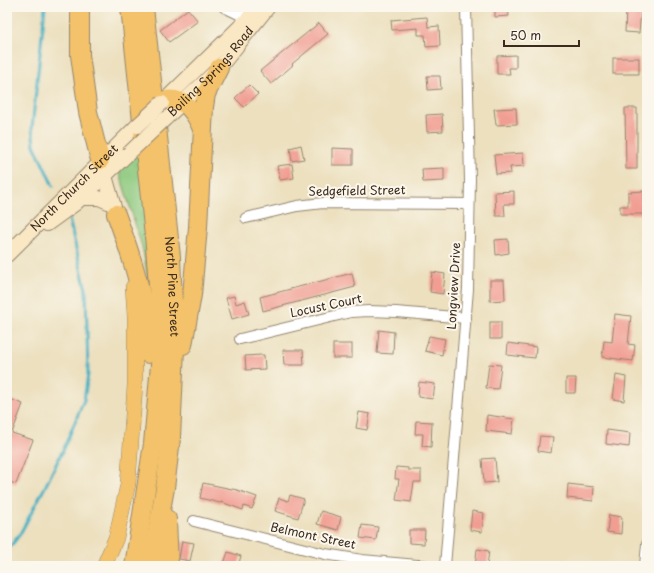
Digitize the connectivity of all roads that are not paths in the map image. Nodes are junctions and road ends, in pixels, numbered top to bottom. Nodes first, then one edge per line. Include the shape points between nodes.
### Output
1 (80, 7) edge
2 (130, 7) edge
3 (144, 7) edge
4 (224, 7) edge
5 (260, 7) edge
6 (268, 7) edge
7 (466, 7) edge
8 (250, 22) junction
9 (219, 68) junction
10 (163, 101) junction
11 (184, 103) junction
12 (138, 126) joint
13 (202, 129) junction
14 (150, 133) joint
15 (103, 168) junction
16 (82, 198) junction
17 (470, 204) junction
18 (115, 209) junction
19 (246, 218) dead end
20 (9, 253) edge
21 (466, 318) junction
22 (240, 339) dead end
23 (174, 393) junction
24 (154, 427) junction
25 (165, 488) junction
26 (194, 521) dead end
27 (647, 544) edge
28 (104, 566) edge
29 (134, 566) edge
30 (151, 566) edge
31 (169, 566) edge
32 (428, 566) edge
33 (445, 566) edge
34 (645, 566) edge

1 - 15 highway via 80,55 87,105
2 - 24 highway, North Pine Street via 159,299 160,353
3 - 23 highway, North Pine Street via 171,257
4 - 8 street
5 - 8 main road, Boiling Springs Road
6 - 8 main road, Boiling Springs Road
7 - 17 street, Longview Drive
8 - 9 main road, Boiling Springs Road
8 - 10 main road, Boiling Springs Road
9 - 11 main road, Boiling Springs Road
9 - 13 highway via 206,94
10 - 11 highway via 176,100
10 - 12 main road, Boiling Springs Road, bridge
11 - 13 highway via 192,109
11 - 14 main road, Boiling Springs Road, bridge
12 - 15 main road, North Church Street via 122,140
13 - 23 highway via 192,295
14 - 15 main road, North Church Street, bridge via 128,154
15 - 16 main road, North Church Street
15 - 18 main road
15 - 20 main road, North Church Street
16 - 18 main road via 99,198
16 - 20 main road, North Church Street
17 - 19 street, Sedgefield Street via 323,203 297,206
17 - 21 street, Longview Drive
18 - 24 highway via 132,258 145,310 148,334 148,401
18 - 28 main road via 133,289 135,385 128,484 116,538
21 - 22 street, Locust Court via 351,312
21 - 33 street, Longview Drive
23 - 25 highway, North Pine Street
24 - 29 highway, North Pine Street
25 - 30 highway, North Pine Street
25 - 31 highway
26 - 32 street, Belmont Street via 325,554
27 - 34 street

